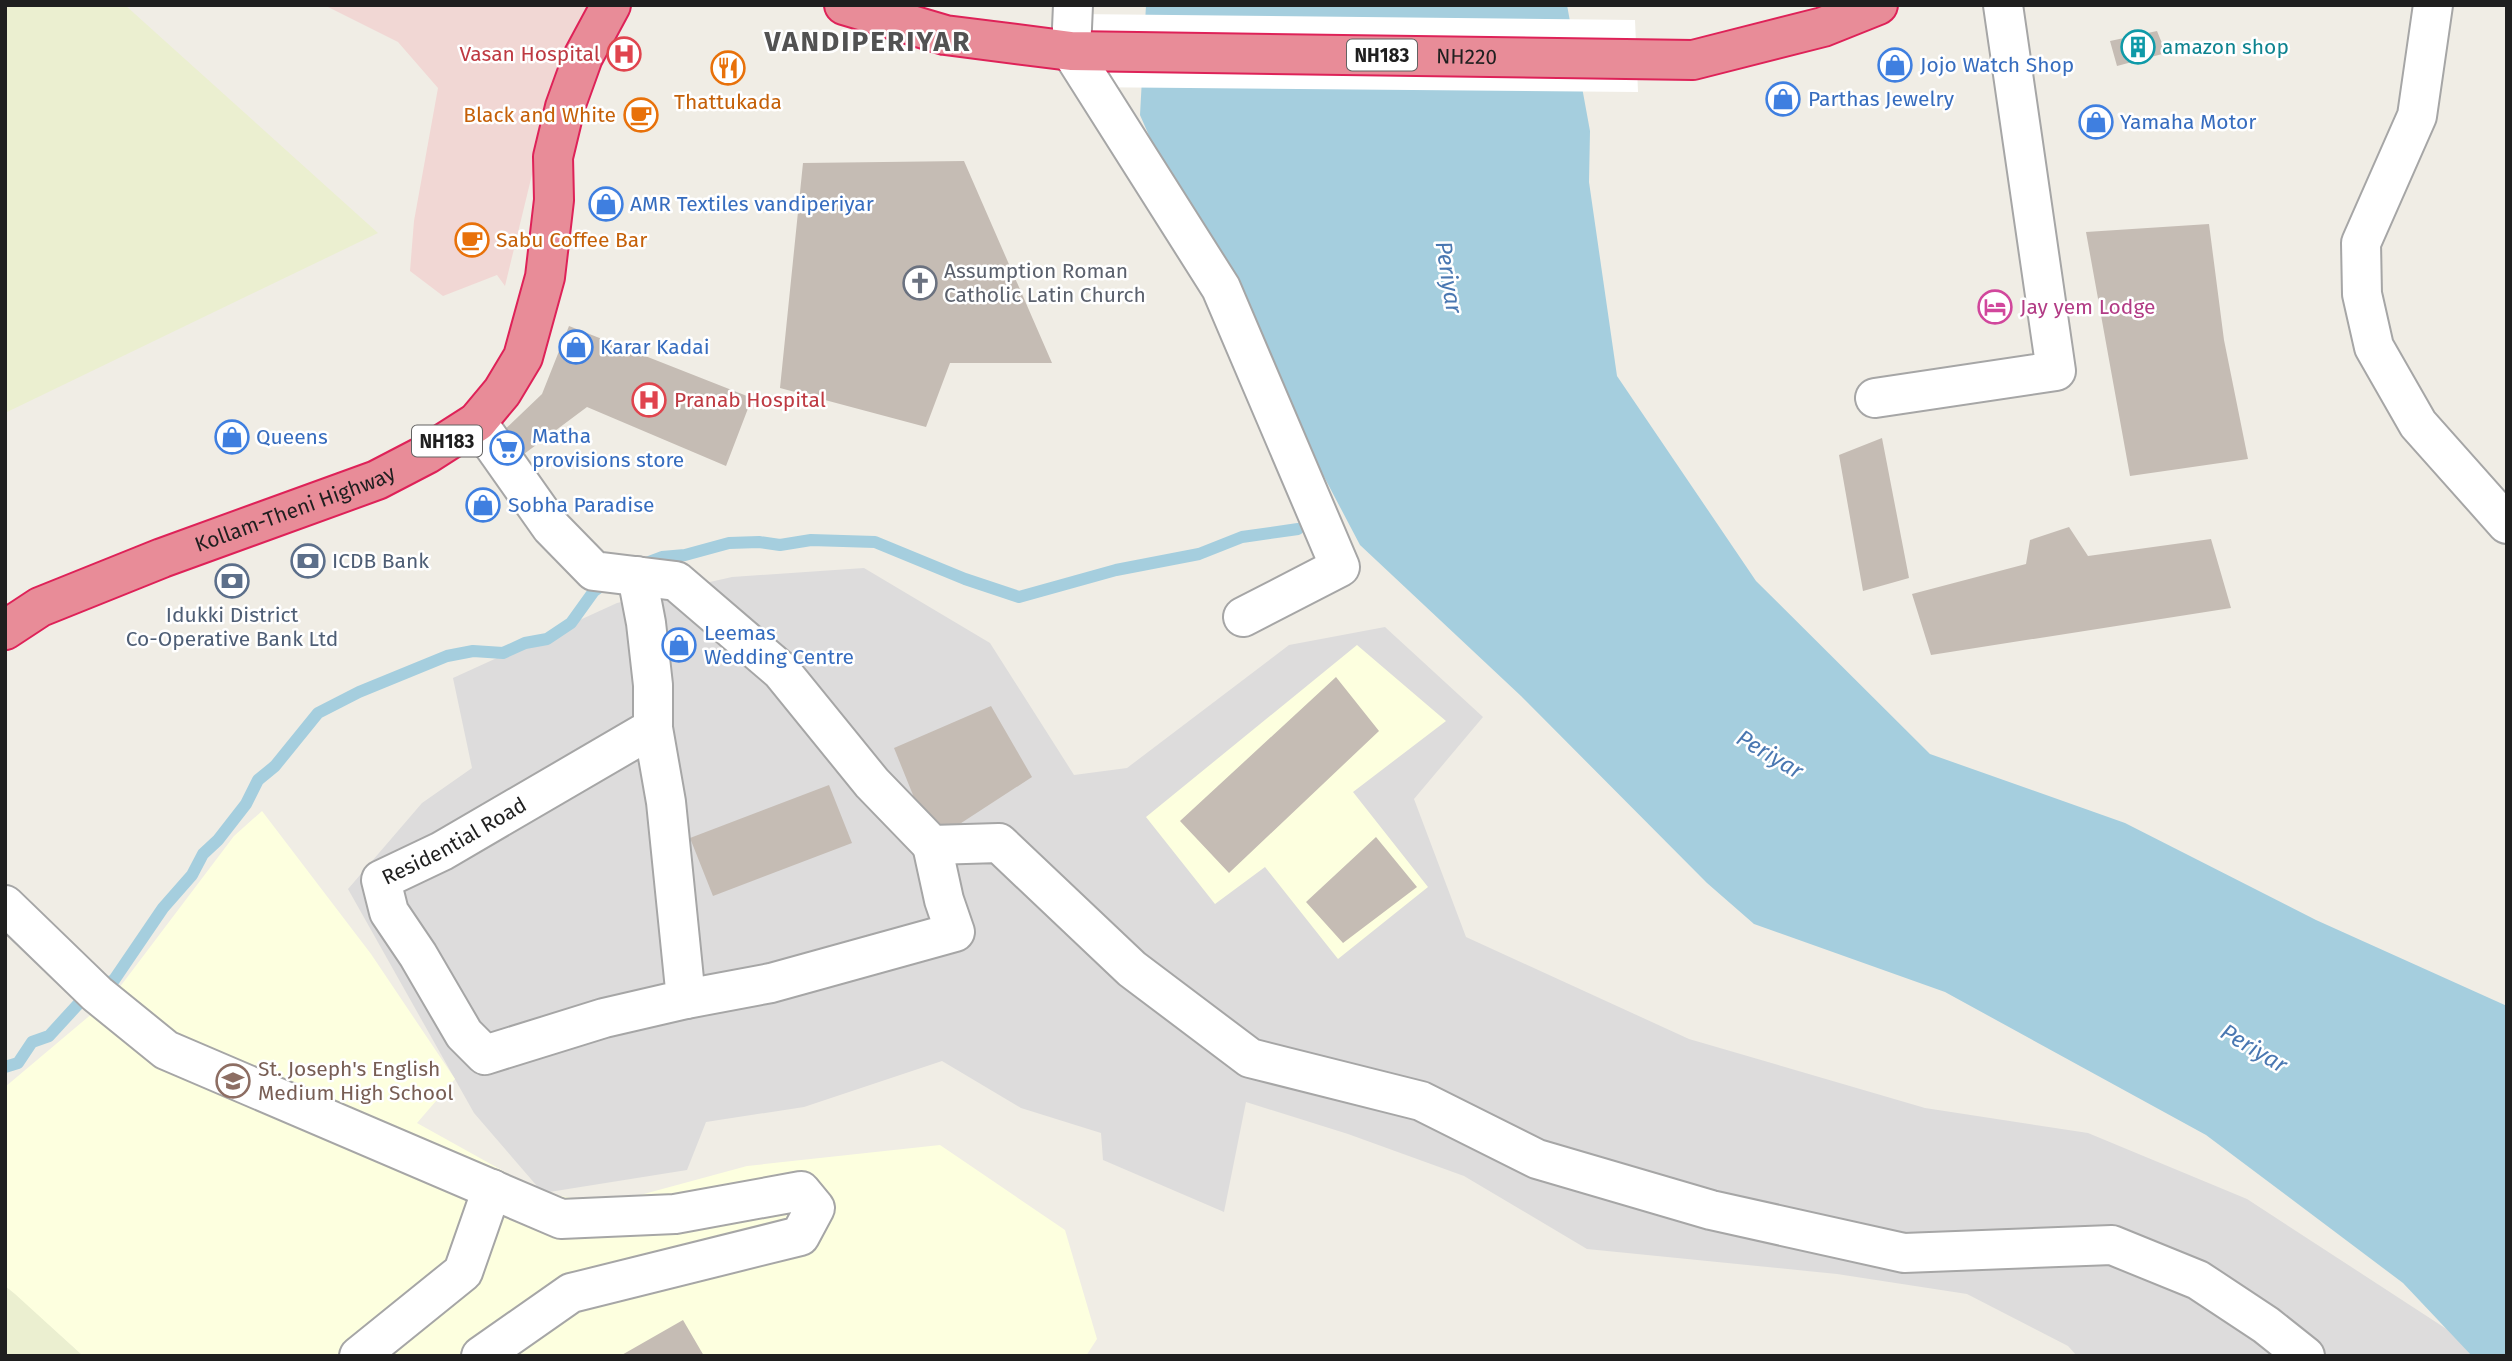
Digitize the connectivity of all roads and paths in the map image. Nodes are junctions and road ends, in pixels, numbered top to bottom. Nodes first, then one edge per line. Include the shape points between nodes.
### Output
1 (611, 5) edge
2 (844, 5) edge
3 (1073, 5) edge
4 (1878, 5) edge
5 (2003, 5) edge
6 (2433, 5) edge
7 (1071, 51) junction
8 (1875, 398) dead end
9 (477, 422) junction
10 (2507, 524) edge
11 (637, 576) junction
12 (1243, 617) dead end
13 (5, 630) edge
14 (653, 728) junction
15 (932, 845) junction
16 (5, 905) edge
17 (686, 999) junction
18 (492, 1189) junction
19 (359, 1356) edge
20 (481, 1356) edge
21 (2305, 1356) edge

1 - 9 highway, Kollam-Theni Highway / NH183 via 583,57 565,107 553,156 554,200 545,277 523,357
2 - 7 highway, NH183 via 945,35
3 - 7 street
4 - 7 highway, NH220 / NH183 via 1823,27 1693,60
5 - 8 street via 2056,371
6 - 10 street via 2417,116 2361,243 2362,294 2374,347 2418,424
7 - 12 street via 1221,288 1340,567
9 - 11 street via 551,527 594,570
9 - 13 highway, Kollam-Theni Highway / NH183 via 377,480 40,607
11 - 14 street via 653,685
11 - 15 street via 676,581 781,671 872,783
14 - 17 street
14 - 17 street, Residential Road via 442,850 381,880 389,912 464,1034 485,1055 604,1018
15 - 17 street via 955,932 771,983
15 - 21 street via 999,843 1132,969 1250,1058 1421,1101 1537,1159 1712,1210 1904,1253 2112,1245 2198,1280
16 - 18 street via 97,995 166,1050
18 - 19 street via 463,1272
18 - 20 street via 561,1219 675,1214 801,1191 814,1208 800,1236 571,1293

